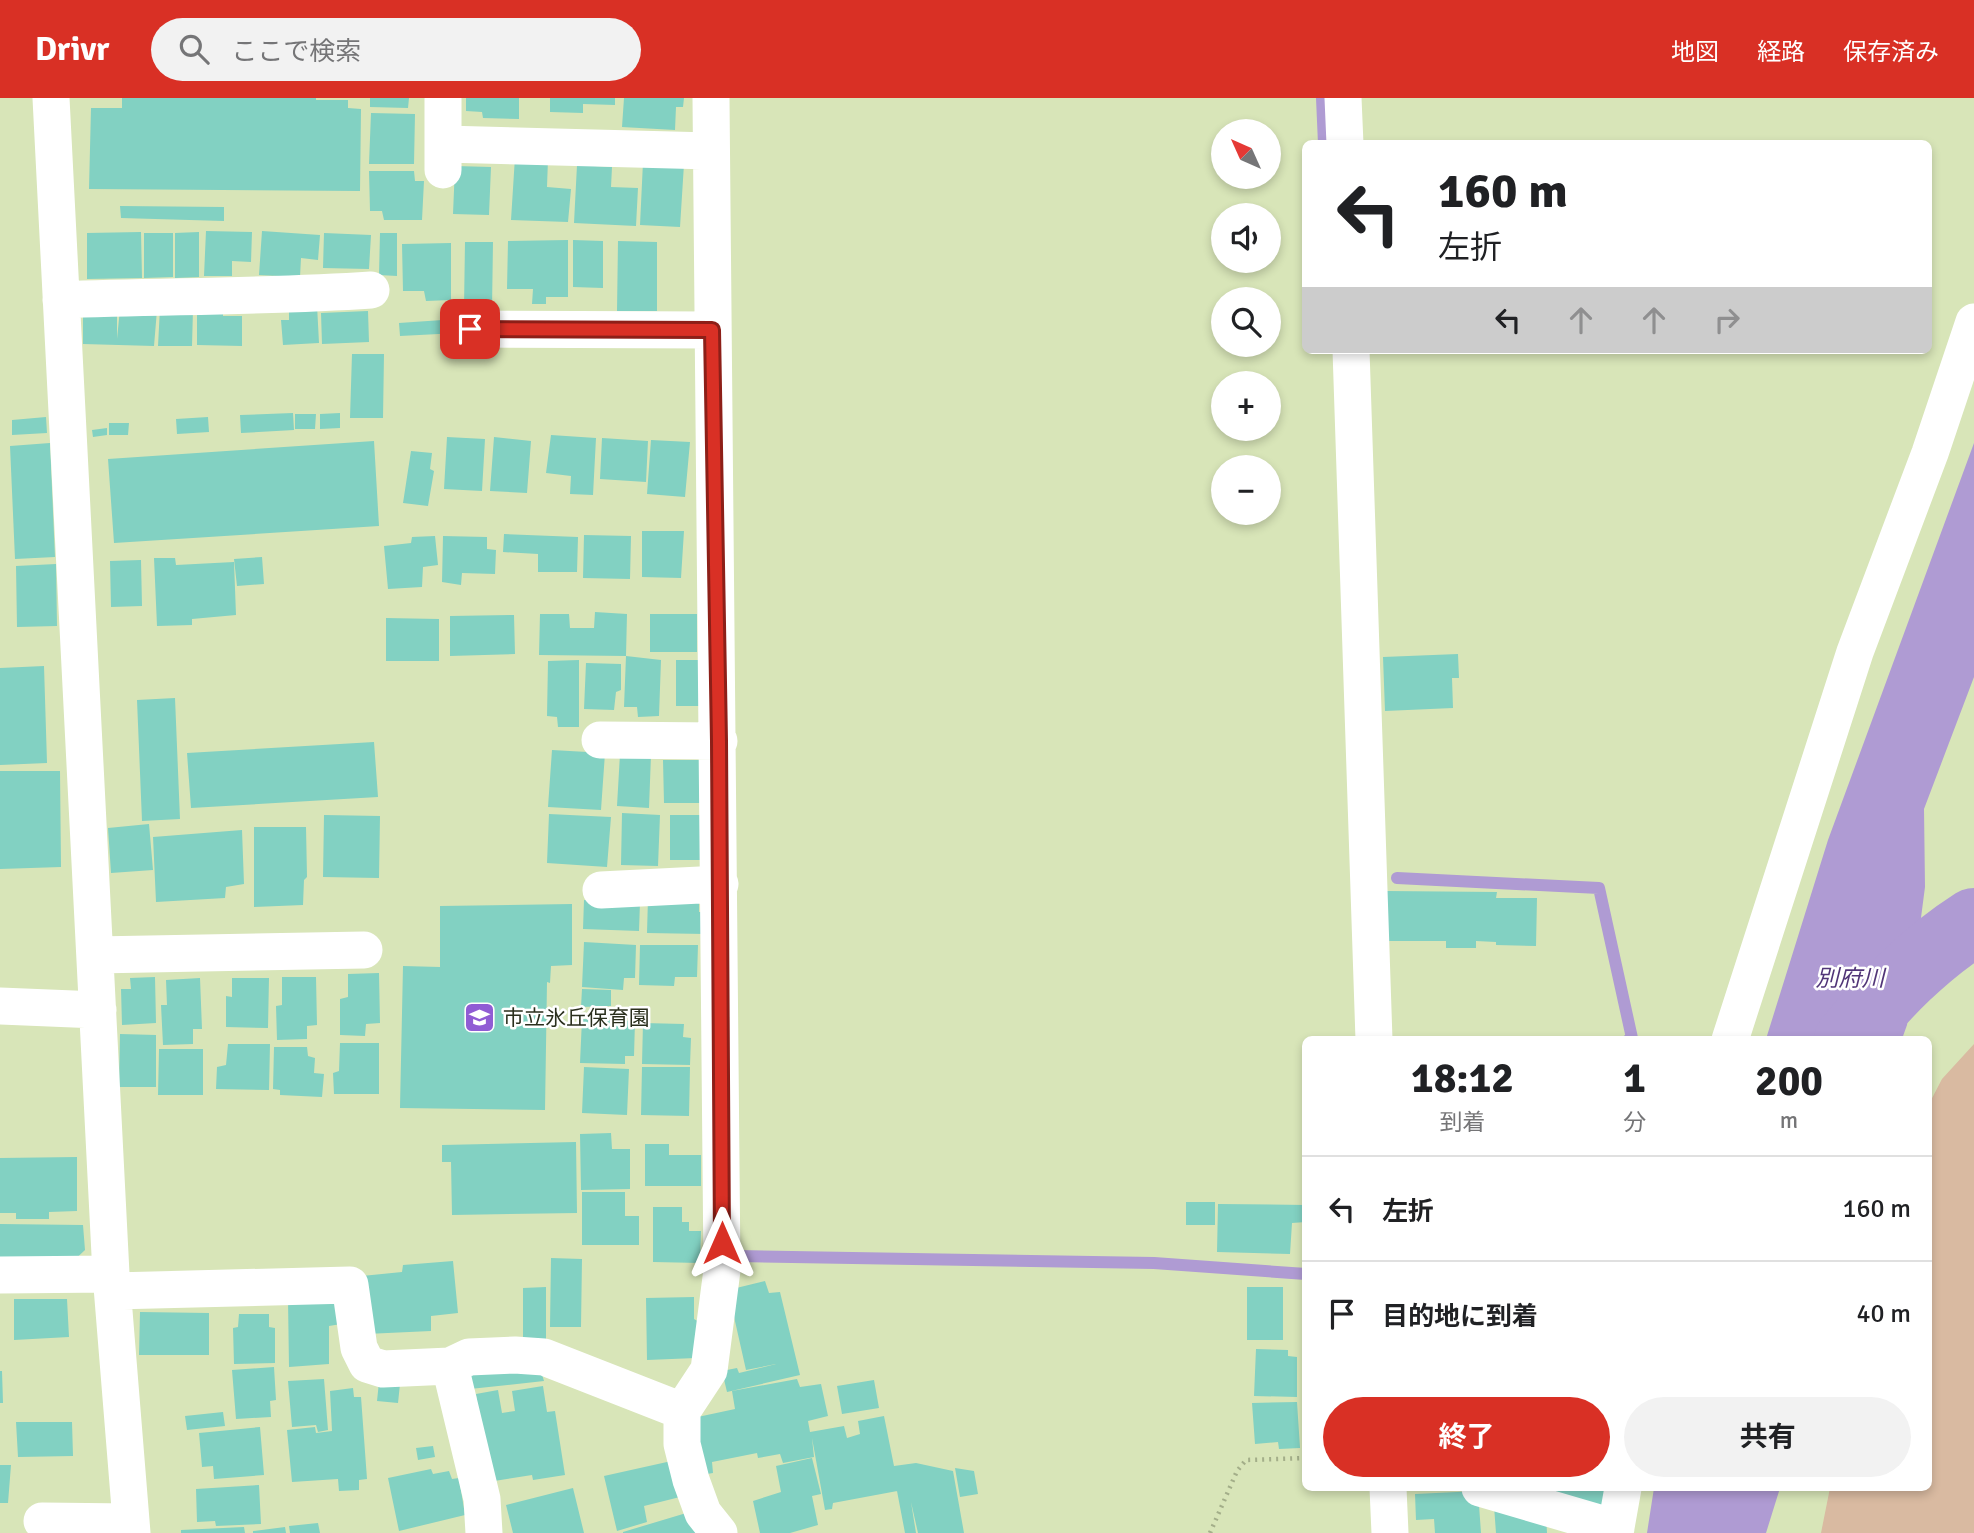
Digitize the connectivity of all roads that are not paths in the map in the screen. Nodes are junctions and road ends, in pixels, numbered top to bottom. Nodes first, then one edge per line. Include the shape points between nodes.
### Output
1 (51, 98) edge
2 (711, 98) edge
3 (1343, 98) edge
4 (443, 100) dead end
5 (1345, 140) edge
6 (711, 151) junction
7 (371, 290) dead end
8 (61, 300) junction
9 (1974, 322) edge
10 (470, 329) dead end
11 (712, 330) junction
12 (1351, 354) edge
13 (600, 740) dead end
14 (719, 741) junction
15 (720, 884) junction
16 (601, 890) dead end
17 (365, 950) dead end
18 (95, 955) junction
19 (0, 1006) edge
20 (98, 1010) junction
21 (1374, 1036) edge
22 (1731, 1036) edge
23 (0, 1275) edge
24 (112, 1283) junction
25 (450, 1366) junction
26 (682, 1411) junction
27 (1388, 1491) edge
28 (1490, 1491) edge
29 (1622, 1491) edge
30 (42, 1521) dead end
31 (132, 1528) edge
32 (1615, 1530) edge
33 (484, 1533) edge
34 (719, 1533) edge
35 (1390, 1533) edge

1 - 8 street
2 - 6 street
3 - 5 street
4 - 6 street via 444,157
6 - 11 street
7 - 8 street via 295,296
8 - 18 street
9 - 22 street via 1855,652
10 - 11 street
11 - 14 street
12 - 21 street
13 - 14 street
14 - 15 street
15 - 16 street
15 - 26 street via 722,1270 709,1370
17 - 18 street
18 - 20 street
19 - 20 street
20 - 24 street
23 - 24 street
24 - 25 street via 350,1285 359,1348 367,1364 383,1368
24 - 31 street
25 - 26 street via 469,1357 544,1357
25 - 33 street via 482,1499
26 - 34 street via 682,1444 691,1480 703,1513
27 - 35 street
28 - 32 street
29 - 32 street
30 - 31 street

